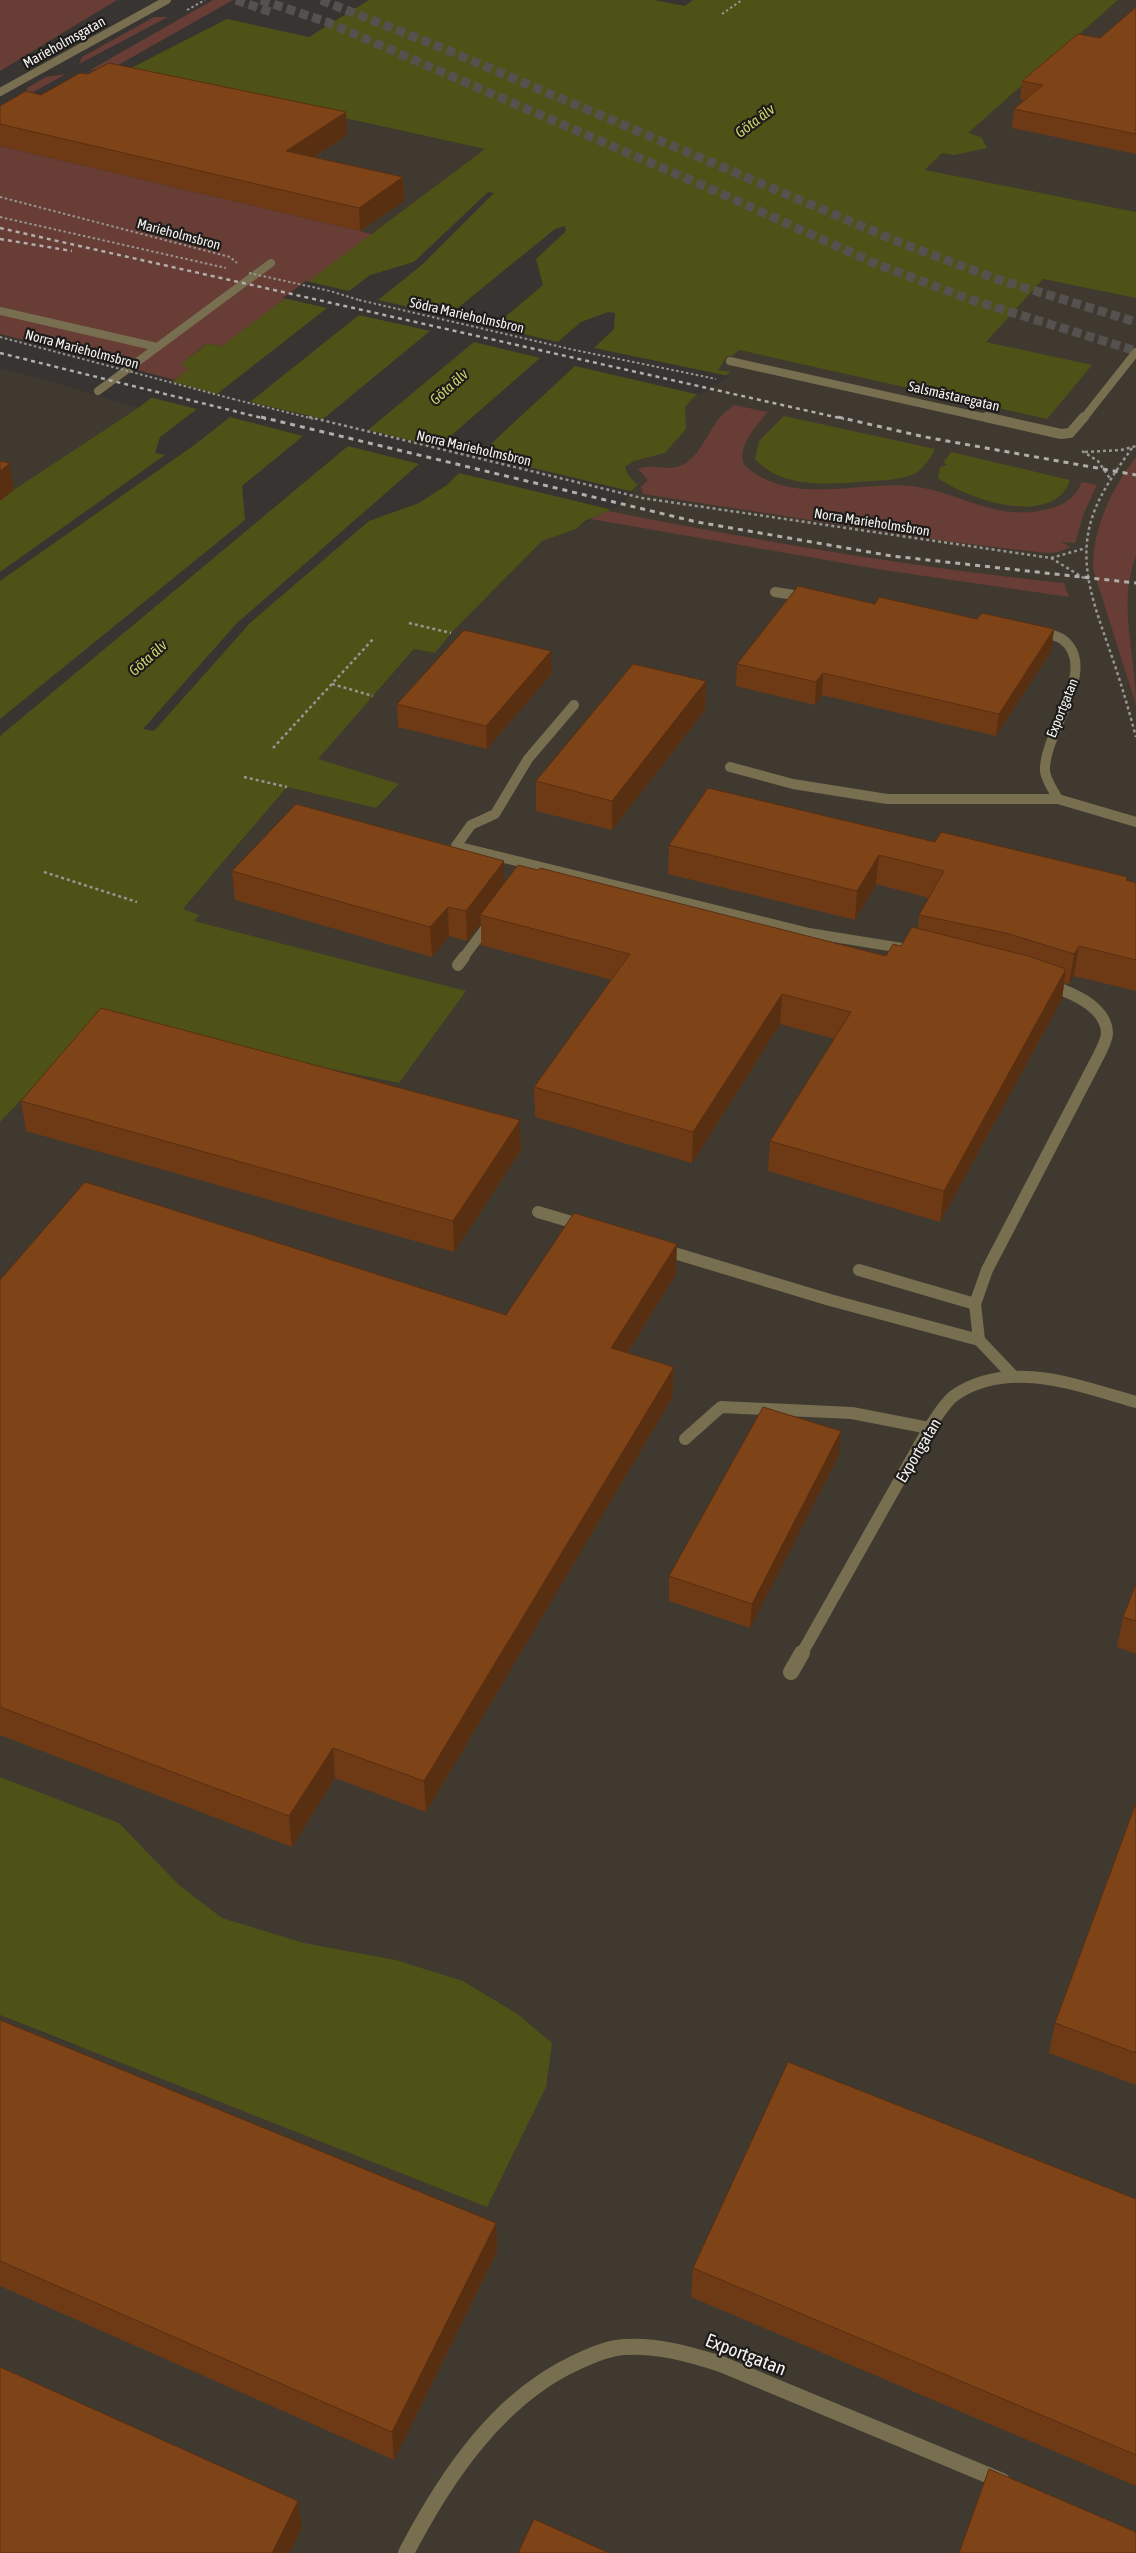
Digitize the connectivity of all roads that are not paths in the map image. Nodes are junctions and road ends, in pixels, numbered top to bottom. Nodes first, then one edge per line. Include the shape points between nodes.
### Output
1 (167, 0) edge
2 (0, 92) edge
3 (271, 263) dead end
4 (0, 310) edge
5 (157, 347) junction
6 (1136, 352) edge
7 (730, 361) dead end
8 (98, 391) dead end
9 (775, 592) dead end
10 (815, 598) edge
11 (1022, 629) edge
12 (574, 705) dead end
13 (730, 767) dead end
14 (1058, 799) junction
15 (1136, 822) edge
16 (498, 911) edge
17 (916, 951) edge
18 (458, 965) dead end
19 (1035, 981) edge
20 (538, 1212) dead end
21 (594, 1229) edge
22 (651, 1246) edge
23 (859, 1270) dead end
24 (976, 1304) junction
25 (978, 1340) junction
26 (1014, 1376) junction
27 (1136, 1402) edge
28 (929, 1428) junction
29 (685, 1439) dead end
30 (791, 1672) dead end
31 (1018, 2487) edge
32 (406, 2553) edge

1 - 2 street, Marieholmsgatan
3 - 5 street
4 - 5 street
5 - 8 street
6 - 7 street, Salsmästaregatan via 1076,427 1070,433 1060,434
9 - 10 street
11 - 14 street, Exportgatan via 1051,634 1066,641 1076,656 1077,678 1047,745 1045,772
12 - 17 street via 528,759 495,814 472,825 456,846 530,869 809,933
13 - 14 street via 793,784 887,799
14 - 15 street
16 - 18 street
19 - 24 street via 1074,994 1101,1014 1107,1035 987,1270
20 - 21 street
22 - 25 street
23 - 24 street
24 - 25 street
25 - 26 street
26 - 27 street, Exportgatan via 1057,1380
26 - 28 street, Exportgatan via 975,1384 953,1396
28 - 29 street via 894,1418 826,1410 721,1406
28 - 30 street, Exportgatan
31 - 32 street, Exportgatan via 718,2363 661,2347 622,2347 582,2358 524,2394 480,2442 420,2524

